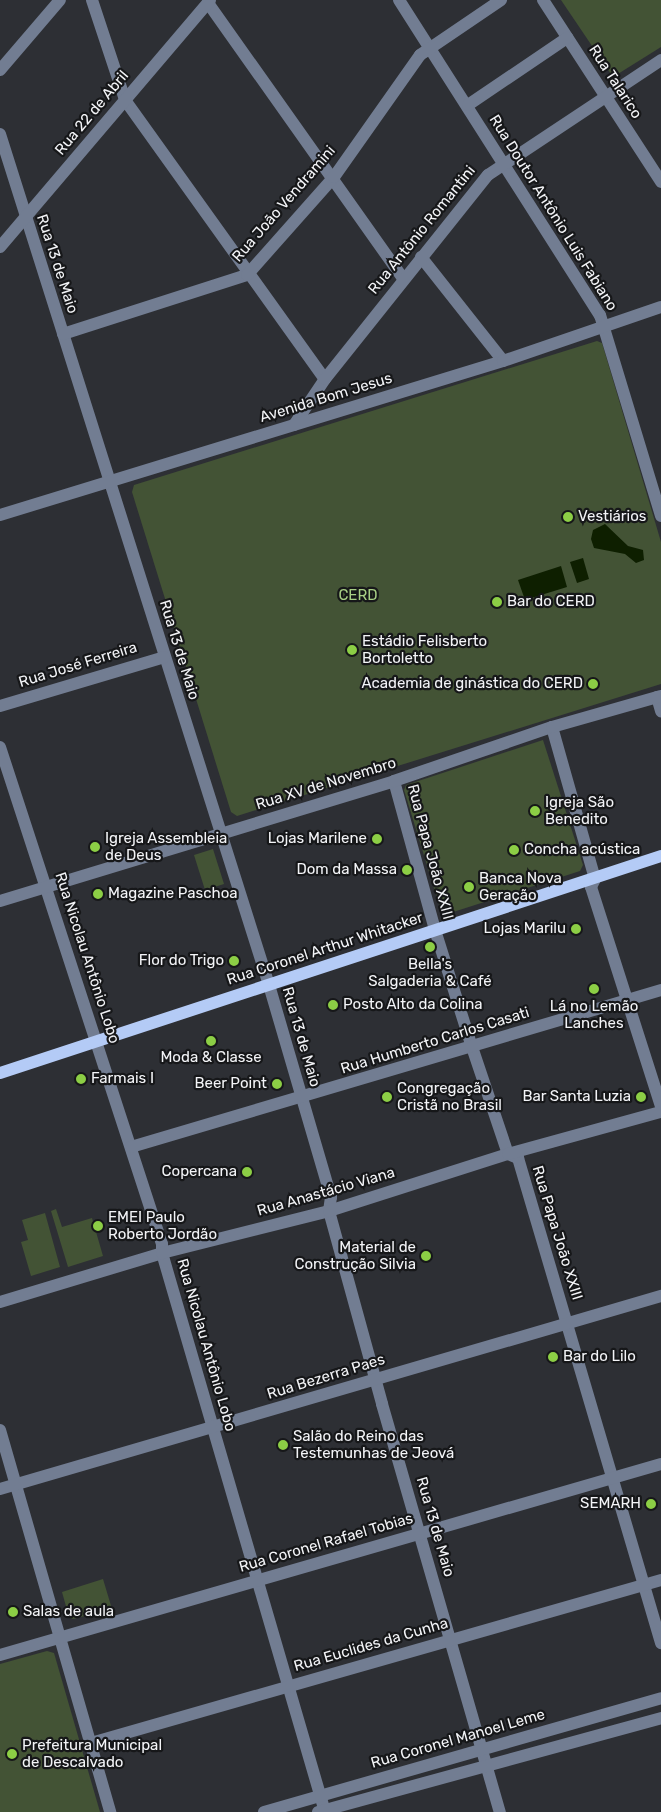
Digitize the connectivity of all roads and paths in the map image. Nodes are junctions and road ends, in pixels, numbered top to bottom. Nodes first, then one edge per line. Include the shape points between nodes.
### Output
1 (60, 0) edge
2 (92, 0) edge
3 (399, 0) edge
4 (501, 0) edge
5 (542, 0) edge
6 (209, 1) edge
7 (567, 38) junction
8 (430, 48) junction
9 (661, 60) edge
10 (0, 70) edge
11 (605, 96) junction
12 (125, 100) junction
13 (468, 105) junction
14 (0, 134) edge
15 (504, 162) junction
16 (334, 177) junction
17 (661, 182) edge
18 (25, 218) junction
19 (0, 247) edge
20 (421, 257) junction
21 (247, 275) junction
22 (403, 278) junction
23 (661, 307) edge
24 (604, 327) junction
25 (63, 334) junction
26 (503, 361) junction
27 (325, 378) junction
28 (294, 425) junction
29 (655, 475) edge
30 (108, 482) junction
31 (0, 515) edge
32 (661, 516) edge
33 (164, 656) junction
34 (659, 697) edge
35 (0, 706) edge
36 (661, 711) edge
37 (552, 727) junction
38 (0, 747) edge
39 (394, 781) junction
40 (219, 834) junction
41 (661, 856) edge
42 (595, 879) junction
43 (46, 886) junction
44 (0, 901) edge
45 (434, 930) junction
46 (269, 985) junction
47 (661, 990) edge
48 (627, 1000) junction
49 (97, 1040) junction
50 (472, 1047) junction
51 (0, 1073) edge
52 (302, 1097) junction
53 (661, 1107) edge
54 (661, 1112) edge
55 (132, 1147) junction
56 (508, 1154) junction
57 (329, 1211) junction
58 (162, 1253) junction
59 (661, 1296) edge
60 (0, 1302) edge
61 (567, 1323) junction
62 (375, 1380) junction
63 (214, 1428) junction
64 (0, 1430) edge
65 (661, 1464) edge
66 (613, 1477) junction
67 (15, 1485) junction
68 (0, 1489) edge
69 (420, 1532) junction
70 (257, 1580) junction
71 (661, 1580) edge
72 (643, 1585) junction
73 (60, 1638) junction
74 (451, 1640) junction
75 (661, 1643) edge
76 (0, 1655) edge
77 (288, 1686) junction
78 (661, 1698) edge
79 (661, 1718) edge
80 (91, 1743) junction
81 (482, 1748) junction
82 (487, 1765) junction
83 (320, 1796) junction
84 (323, 1811) edge
85 (110, 1812) edge
86 (264, 1812) edge
87 (500, 1812) edge

1 - 10 street
2 - 12 street
3 - 8 street, Rua Doutor Antônio Luis Fabiano
4 - 8 street, Rua João Vendramini
5 - 7 street, Rua Talarico
6 - 12 street, Rua 22 de Abril
6 - 16 street
7 - 11 street, Rua Talarico
7 - 13 street
8 - 13 street, Rua Doutor Antônio Luis Fabiano
8 - 16 street, Rua João Vendramini via 420,55
9 - 11 street, Rua Antônio Romantini
11 - 15 street, Rua Antônio Romantini
11 - 17 street, Rua Talarico
12 - 18 street, Rua 22 de Abril
12 - 21 street
13 - 15 street, Rua Doutor Antônio Luis Fabiano
14 - 18 street, Rua 13 de Maio
15 - 20 street, Rua Antônio Romantini via 488,175
15 - 24 street, Rua Doutor Antônio Luis Fabiano via 600,315
16 - 21 street, Rua João Vendramini
16 - 22 street
18 - 19 street, Rua 22 de Abril
18 - 25 street, Rua 13 de Maio
20 - 22 street, Rua Antônio Romantini
20 - 26 street
21 - 25 street, Rua João Vendramini
21 - 27 street
22 - 27 street, Rua Antônio Romantini
23 - 24 street, Avenida Bom Jesus
24 - 26 street, Avenida Bom Jesus
24 - 29 street, Rua Doutor Antônio Luis Fabiano
25 - 30 street, Rua 13 de Maio
26 - 28 street, Avenida Bom Jesus
27 - 28 street, Rua Antônio Romantini
28 - 30 street, Avenida Bom Jesus
29 - 32 street, Rua Doutor Antônio Luis Fabiano
30 - 31 street, Avenida Bom Jesus
30 - 33 street, Rua 13 de Maio
33 - 35 street, Rua José Ferreira
33 - 40 street, Rua 13 de Maio
34 - 36 street
34 - 37 street, Rua XV de Novembro
37 - 39 street, Rua XV de Novembro
37 - 42 street
38 - 43 street, Rua Nicolau Antônio Lobo
39 - 40 street, Rua XV de Novembro
39 - 45 street, Rua Papa João XXIII
40 - 43 street, Rua XV de Novembro
40 - 46 street, Rua 13 de Maio
41 - 42 main road, Rua Coronel Arthur Whitacker
42 - 45 main road, Rua Coronel Arthur Whitacker
42 - 48 street via 591,887
43 - 44 street, Rua XV de Novembro
43 - 49 street, Rua Nicolau Antônio Lobo
45 - 46 main road, Rua Coronel Arthur Whitacker
45 - 50 street, Rua Papa João XXIII
46 - 49 main road, Rua Coronel Arthur Whitacker
46 - 52 street, Rua 13 de Maio
47 - 48 street, Rua Humberto Carlos Casati
48 - 50 street, Rua Humberto Carlos Casati
48 - 53 street
49 - 51 main road, Rua Coronel Arthur Whitacker
49 - 55 street, Rua Nicolau Antônio Lobo
50 - 52 street, Rua Humberto Carlos Casati
50 - 56 street, Rua Papa João XXIII
52 - 55 street, Rua Humberto Carlos Casati
52 - 57 street, Rua 13 de Maio via 331,1197
54 - 56 street, Rua Anastácio Viana
55 - 58 street, Rua Nicolau Antônio Lobo
56 - 57 street, Rua Anastácio Viana
56 - 61 street, Rua Papa João XXIII via 518,1158
57 - 58 street, Rua Anastácio Viana
57 - 62 street, Rua 13 de Maio
58 - 60 street, Rua Anastácio Viana
58 - 63 street, Rua Nicolau Antônio Lobo
59 - 61 street, Rua Bezerra Paes
61 - 62 street, Rua Bezerra Paes
61 - 66 street, Rua Papa João XXIII
62 - 63 street, Rua Bezerra Paes
62 - 69 street, Rua 13 de Maio
63 - 67 street, Rua Bezerra Paes
63 - 70 street, Rua Nicolau Antônio Lobo
64 - 67 street
65 - 66 street, Rua Coronel Rafael Tobias
66 - 69 street, Rua Coronel Rafael Tobias
66 - 72 street, Rua Papa João XXIII
67 - 68 street, Rua Bezerra Paes
67 - 73 street
69 - 70 street, Rua Coronel Rafael Tobias
69 - 74 street, Rua 13 de Maio
70 - 73 street, Rua Coronel Rafael Tobias
70 - 77 street, Rua Nicolau Antônio Lobo
71 - 72 street, Rua Euclides da Cunha
72 - 74 street, Rua Euclides da Cunha
72 - 75 street, Rua Papa João XXIII
73 - 76 street, Rua Coronel Rafael Tobias
73 - 80 street
74 - 77 street, Rua Euclides da Cunha
74 - 81 street, Rua 13 de Maio
77 - 80 street, Rua Euclides da Cunha
77 - 83 street, Rua Nicolau Antônio Lobo
78 - 81 street, Rua Coronel Manoel Leme
79 - 82 street
80 - 85 street
81 - 82 street, Rua 13 de Maio
81 - 83 street, Rua Coronel Manoel Leme
82 - 84 street
82 - 87 street, Rua 13 de Maio
83 - 84 street, Rua Nicolau Antônio Lobo
83 - 86 street, Rua Coronel Manoel Leme

